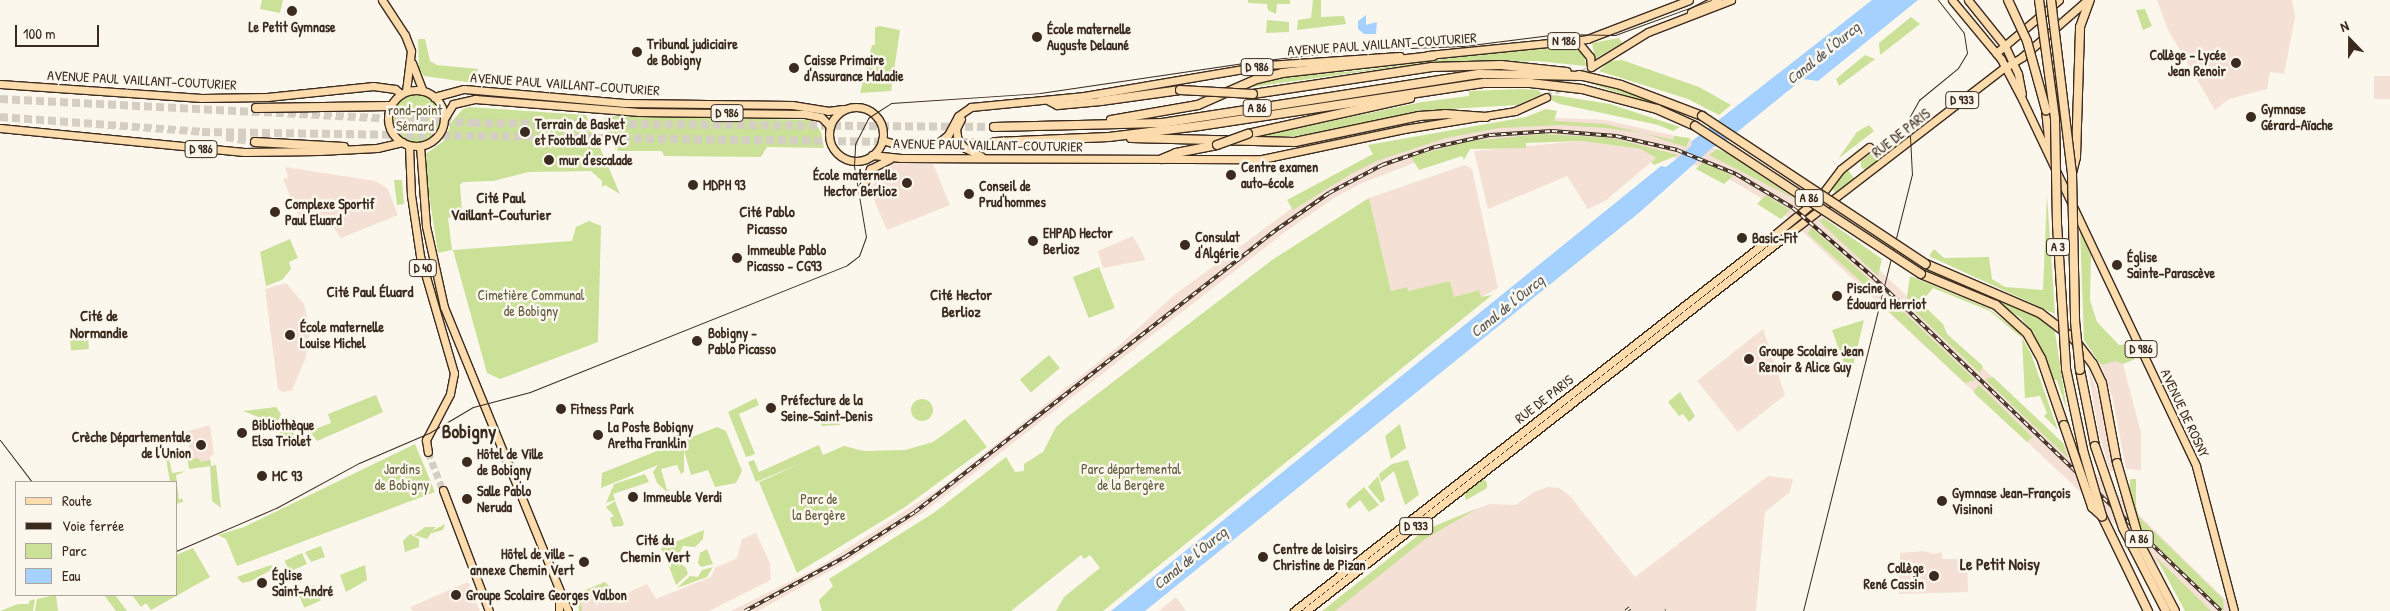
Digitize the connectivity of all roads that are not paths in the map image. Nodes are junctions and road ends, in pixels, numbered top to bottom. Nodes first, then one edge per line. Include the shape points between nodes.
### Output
1 (382, 0) edge
2 (1689, 0) edge
3 (1718, 0) edge
4 (1731, 0) edge
5 (1952, 0) edge
6 (1968, 0) edge
7 (2008, 0) edge
8 (2039, 0) edge
9 (2051, 0) edge
10 (2059, 0) edge
11 (2089, 0) edge
12 (1692, 13) junction
13 (1577, 41) junction
14 (2005, 46) junction
15 (1433, 56) junction
16 (1999, 56) junction
17 (412, 61) junction
18 (2013, 61) junction
19 (2004, 68) junction
20 (1583, 76) junction
21 (0, 84) edge
22 (1447, 88) junction
23 (423, 91) junction
24 (404, 93) junction
25 (434, 97) junction
26 (1546, 97) tunnel mouth
27 (2022, 99) junction
28 (1049, 101) junction
29 (1101, 101) joint
30 (390, 106) junction
31 (995, 106) junction
32 (256, 108) dead end
33 (843, 110) junction
34 (1486, 117) junction
35 (444, 119) junction
36 (1084, 125) junction
37 (830, 126) junction
38 (994, 127) tunnel mouth
39 (0, 128) edge
40 (1109, 137) junction
41 (882, 140) junction
42 (255, 142) tunnel mouth
43 (402, 142) junction
44 (995, 142) tunnel mouth
45 (409, 146) junction
46 (420, 146) junction
47 (344, 147) junction
48 (1869, 147) dead end
49 (2055, 153) junction
50 (872, 155) junction
51 (985, 157) junction
52 (901, 158) junction
53 (1162, 159) junction
54 (2072, 173) junction
55 (862, 189) dead end
56 (428, 452) tunnel mouth
57 (443, 490) tunnel mouth
58 (2102, 516) junction
59 (559, 588) junction
60 (489, 611) edge
61 (558, 611) edge
62 (568, 611) edge
63 (1294, 611) edge
64 (1306, 611) edge
65 (2148, 611) edge
66 (2166, 611) edge
67 (2175, 611) edge
68 (2234, 611) edge

1 - 17 main road via 408,41
2 - 13 main road, AVENUE PAUL VAILLANT-COUTURIER / N 186
3 - 12 highway
4 - 12 main road
5 - 16 main road
6 - 14 main road, AVENUE DE ROSNY
7 - 49 highway, bridge via 2039,78 2049,138
8 - 49 highway, A 3, bridge via 2055,119
9 - 54 highway, A 3, bridge
10 - 14 main road
11 - 18 main road, D 933 via 2022,57
11 - 54 highway via 2080,27 2076,157
12 - 13 main road, N 186 via 1648,32 1591,67 1590,56
13 - 15 main road, AVENUE PAUL VAILLANT-COUTURIER / N 186
14 - 16 main road
14 - 18 main road, AVENUE DE ROSNY
15 - 28 main road, AVENUE PAUL VAILLANT-COUTURIER / D 986 via 1268,65
15 - 36 highway via 1282,73 1257,79 1198,105
16 - 18 main road
16 - 19 main road, AVENUE DE ROSNY
17 - 23 main road
17 - 24 main road
18 - 19 main road, D 933
18 - 27 main road, AVENUE DE ROSNY
19 - 27 main road, AVENUE DE ROSNY
19 - 64 main road, RUE DE PARIS / D 933
20 - 29 highway, bridge via 1529,66 1462,66 1385,73 1253,94 1180,90
20 - 36 highway, A 86 via 1480,74 1162,123
20 - 67 highway, A 86, bridge via 1648,94 1702,116 1820,190 1926,264 2040,313 2074,339 2093,364 2102,383 2117,463 2142,546
21 - 24 main road, AVENUE PAUL VAILLANT-COUTURIER via 202,98 267,97 374,86
22 - 40 highway, A 86
22 - 53 highway, bridge via 1352,113 1248,134 1218,146 1176,153
22 - 58 highway, A 86, bridge via 1530,82 1582,89 1657,109 1694,126 1921,274 1996,305 2027,332 2041,358 2092,507
23 - 24 main road
23 - 25 main road
24 - 30 main road
25 - 33 main road, AVENUE PAUL VAILLANT-COUTURIER / D 986 via 464,89 624,104 810,106
25 - 35 main road
26 - 34 main road, AVENUE PAUL VAILLANT-COUTURIER via 1515,111
27 - 68 main road, AVENUE DE ROSNY / D 986 via 2196,466
28 - 29 main road via 1057,105
28 - 31 main road, AVENUE PAUL VAILLANT-COUTURIER / D 986
30 - 32 highway
30 - 43 main road via 388,122
31 - 41 main road, AVENUE PAUL VAILLANT-COUTURIER / D 986 via 963,110 948,135 938,143 898,145
31 - 51 main road via 965,114 956,129 962,147
33 - 37 main road
33 - 41 main road, AVENUE PAUL VAILLANT-COUTURIER via 858,106 873,113 881,124
34 - 40 highway via 1419,116 1288,143
34 - 53 main road, AVENUE PAUL VAILLANT-COUTURIER via 1404,129 1282,157 1238,161
35 - 37 main road, AVENUE PAUL VAILLANT-COUTURIER / D 986 via 453,104 474,99 620,111 809,114 821,117
35 - 46 main road via 434,139
36 - 38 highway, A 86
37 - 50 main road, AVENUE PAUL VAILLANT-COUTURIER via 830,141 839,155 857,161
39 - 47 main road, D 986 via 244,152 319,151
40 - 44 highway, A 86
41 - 50 main road, AVENUE PAUL VAILLANT-COUTURIER
42 - 47 highway
43 - 45 main road
43 - 47 main road, D 986 via 377,148
45 - 46 main road
45 - 56 main road, D 40 via 411,195 420,256 454,373 451,391 426,440
46 - 59 main road, D 40 via 426,226 436,278
48 - 63 main road, RUE DE PARIS / D 933 via 1841,169 1808,207
49 - 58 highway, A 3, bridge via 2066,370 2083,450
50 - 52 main road, AVENUE PAUL VAILLANT-COUTURIER
51 - 52 main road, AVENUE PAUL VAILLANT-COUTURIER
51 - 53 main road, AVENUE PAUL VAILLANT-COUTURIER
52 - 55 main road via 873,166
54 - 66 highway, A 3, bridge via 2075,321 2087,413 2120,520
57 - 60 main road
58 - 65 highway, A 3
59 - 61 main road
59 - 62 main road, D 40

